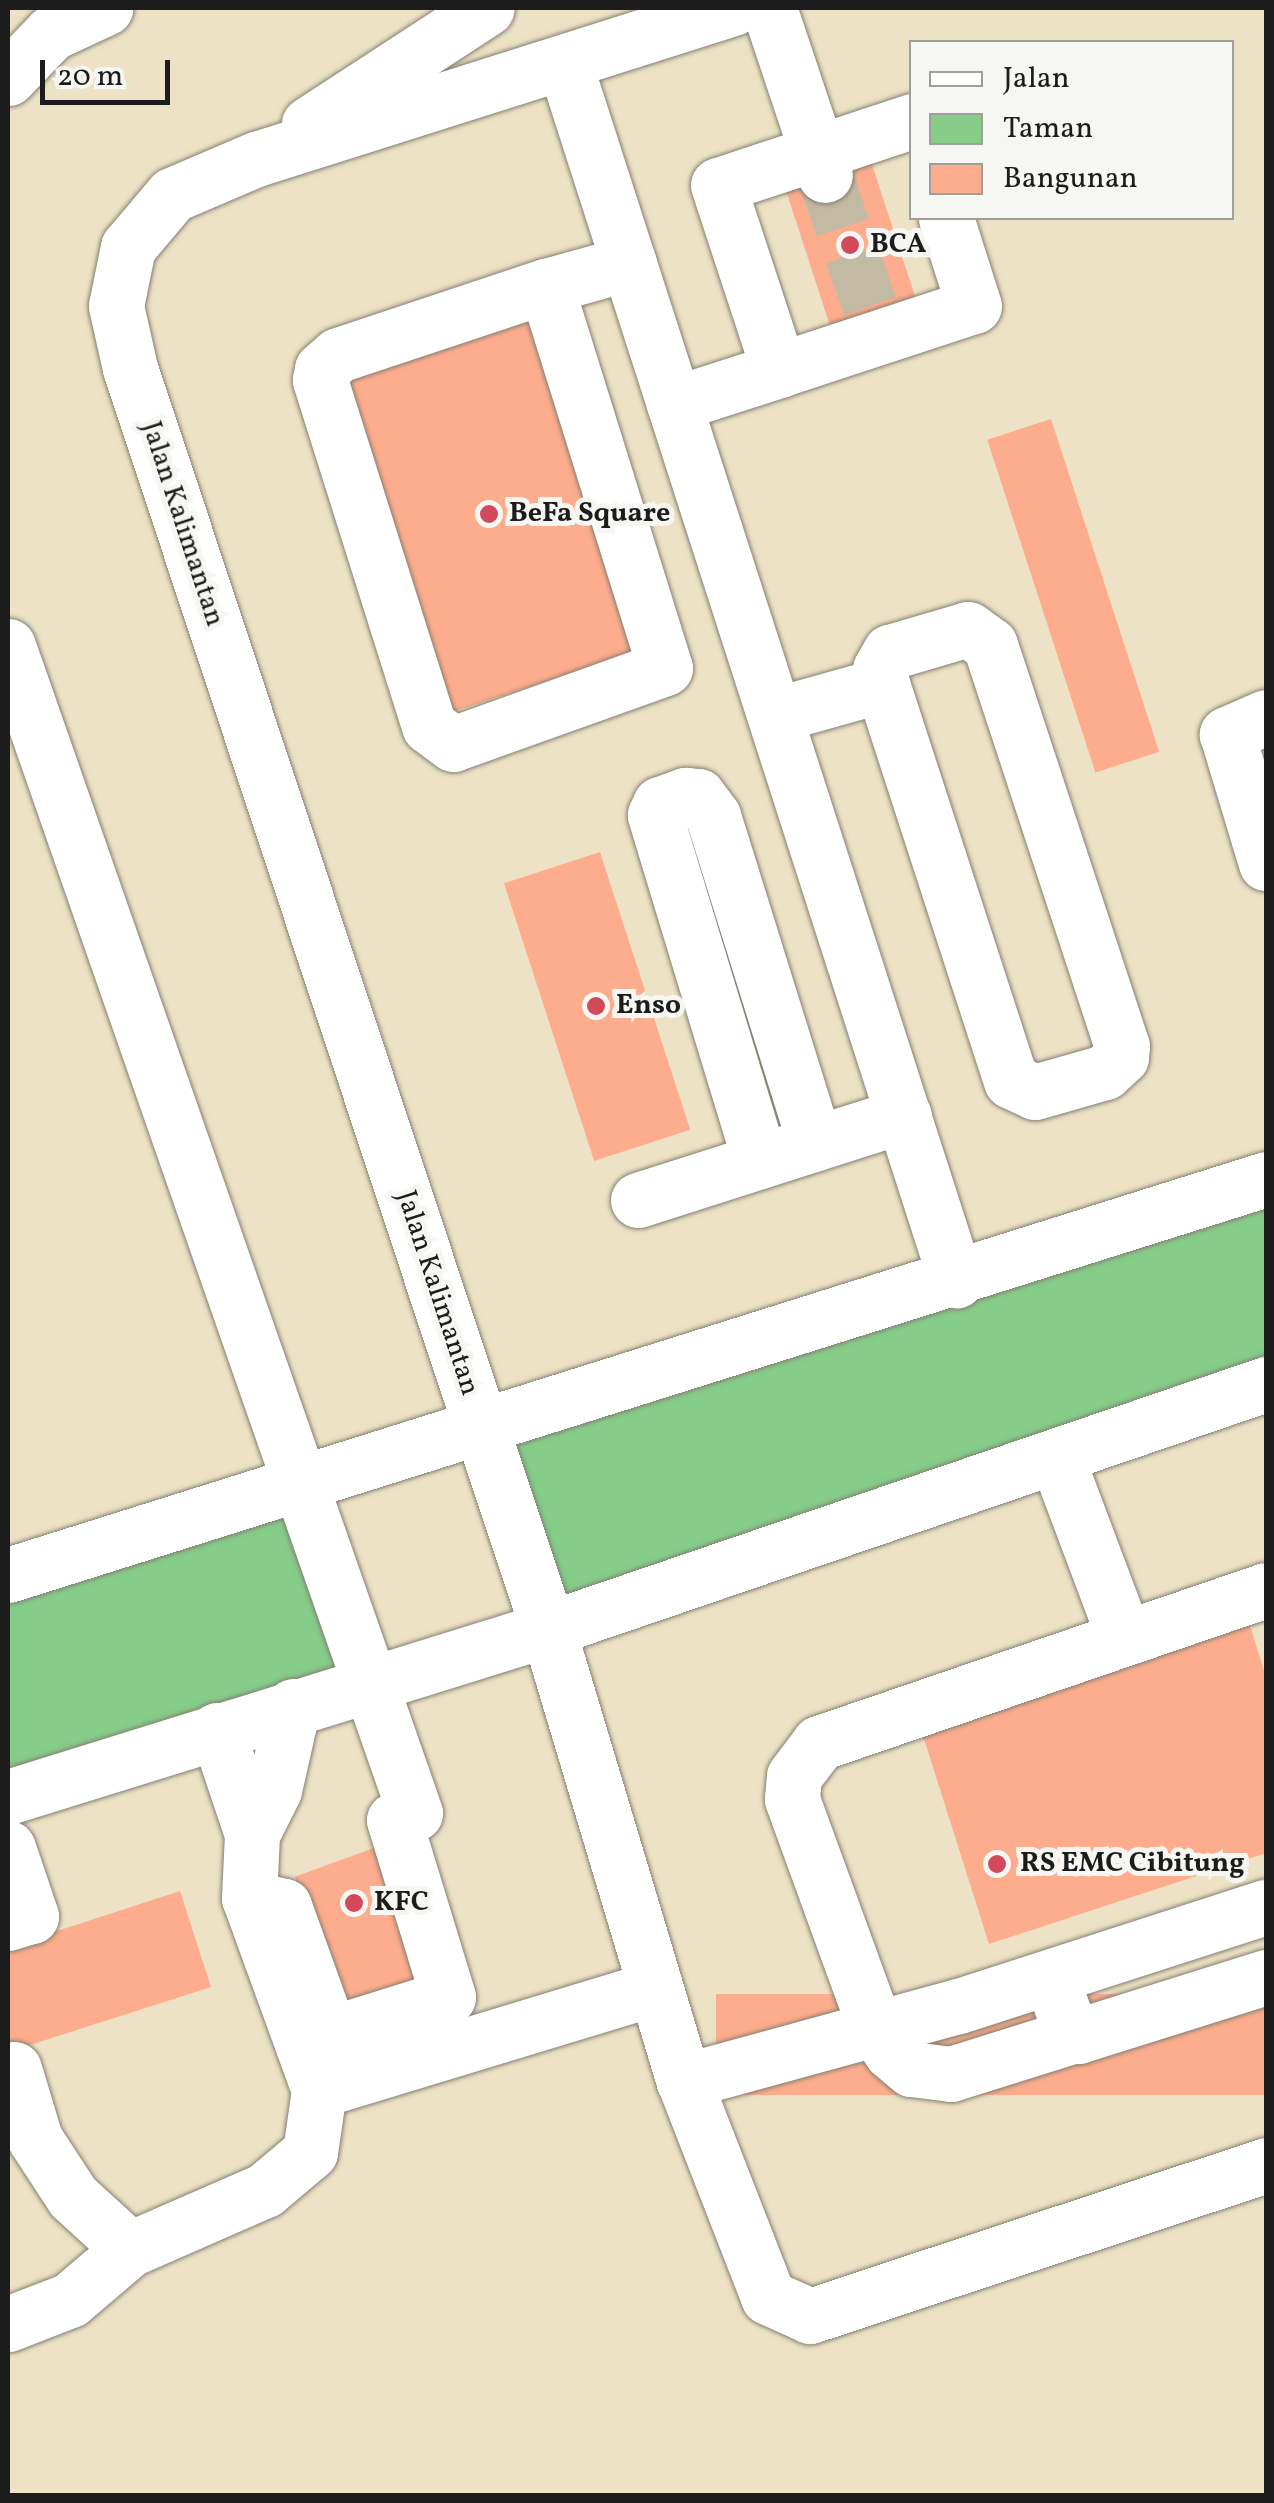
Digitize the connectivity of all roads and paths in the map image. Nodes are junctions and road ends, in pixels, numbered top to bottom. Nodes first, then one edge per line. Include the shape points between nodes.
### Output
1 (106, 8) edge
2 (487, 8) edge
3 (732, 8) edge
4 (769, 8) edge
5 (564, 62) junction
6 (8, 78) edge
7 (909, 123) edge
8 (256, 159) junction
9 (822, 164) junction
10 (947, 220) edge
11 (629, 263) junction
12 (546, 286) junction
13 (779, 370) junction
14 (674, 404) junction
15 (8, 646) edge
16 (882, 685) junction
17 (778, 714) junction
18 (17, 717) edge
19 (1266, 717) edge
20 (1266, 863) edge
21 (904, 1116) junction
22 (816, 1144) junction
23 (760, 1161) junction
24 (1266, 1179) edge
25 (638, 1200) dead end
26 (956, 1280) junction
27 (1266, 1384) edge
28 (480, 1424) junction
29 (1056, 1456) junction
30 (300, 1482) junction
31 (8, 1575) edge
32 (1266, 1590) edge
33 (548, 1629) junction
34 (1124, 1637) junction
35 (368, 1683) junction
36 (293, 1706) junction
37 (217, 1730) junction
38 (8, 1796) edge
39 (415, 1813) junction
40 (252, 1834) junction
41 (8, 1848) edge
42 (250, 1898) junction
43 (1243, 1914) edge
44 (19, 1920) edge
45 (1116, 1955) junction
46 (1052, 1976) junction
47 (1251, 1982) edge
48 (655, 1988) junction
49 (1136, 2018) junction
50 (876, 2030) junction
51 (1072, 2036) junction
52 (483, 2041) junction
53 (14, 2069) dead end
54 (684, 2081) junction
55 (318, 2090) junction
56 (1266, 2165) edge
57 (130, 2249) junction
58 (8, 2324) edge

1 - 6 street via 51,33
2 - 8 street
3 - 5 street, Jalan Kalimantan
4 - 9 street
5 - 8 street, Jalan Kalimantan
5 - 11 street
7 - 9 street
8 - 28 street, Jalan Kalimantan via 172,196 128,247 116,306 130,368
9 - 13 street via 718,185
10 - 13 street via 974,306 877,326
11 - 12 street
11 - 14 street
12 - 12 street via 338,355 322,369 320,380 429,726 453,744 664,668
13 - 14 street
14 - 17 street
15 - 18 street
16 - 16 street via 883,659 898,647 968,628 990,644 1122,1046 1115,1066 1035,1092 1011,1081
16 - 17 street
17 - 21 street
18 - 30 street
19 - 20 street via 1226,734
21 - 22 street
21 - 26 street
22 - 23 street
22 - 23 street via 713,816 698,796 675,798 655,815
23 - 25 street
24 - 26 street
26 - 28 street
27 - 29 street
28 - 30 street, Jalan Kalimantan
28 - 33 street, Jalan Kalimantan
29 - 33 street
29 - 34 street
30 - 31 street, Jalan Kalimantan
30 - 35 street
32 - 34 street
33 - 35 street
33 - 48 street, Jalan Kalimantan
34 - 50 street via 819,1743 804,1757 792,1799
35 - 36 street
35 - 39 street
36 - 37 street
36 - 40 street via 274,1790
37 - 38 street
37 - 40 street
39 - 42 street via 394,1820 448,1988 441,2002 330,2034 284,1906
39 - 52 street
40 - 42 street
41 - 44 street
42 - 55 street
43 - 45 street
43 - 47 street
45 - 46 street
45 - 49 street
46 - 50 street
46 - 51 street
47 - 49 street
48 - 52 street
48 - 54 street, Jalan Kalimantan
49 - 51 street
50 - 51 street via 911,2069 929,2075
50 - 54 street
52 - 55 street
53 - 57 street via 34,2139 73,2197
54 - 56 street, Jalan Kalimantan via 768,2298 810,2316
55 - 57 street via 310,2152 265,2190
57 - 58 street via 70,2300

